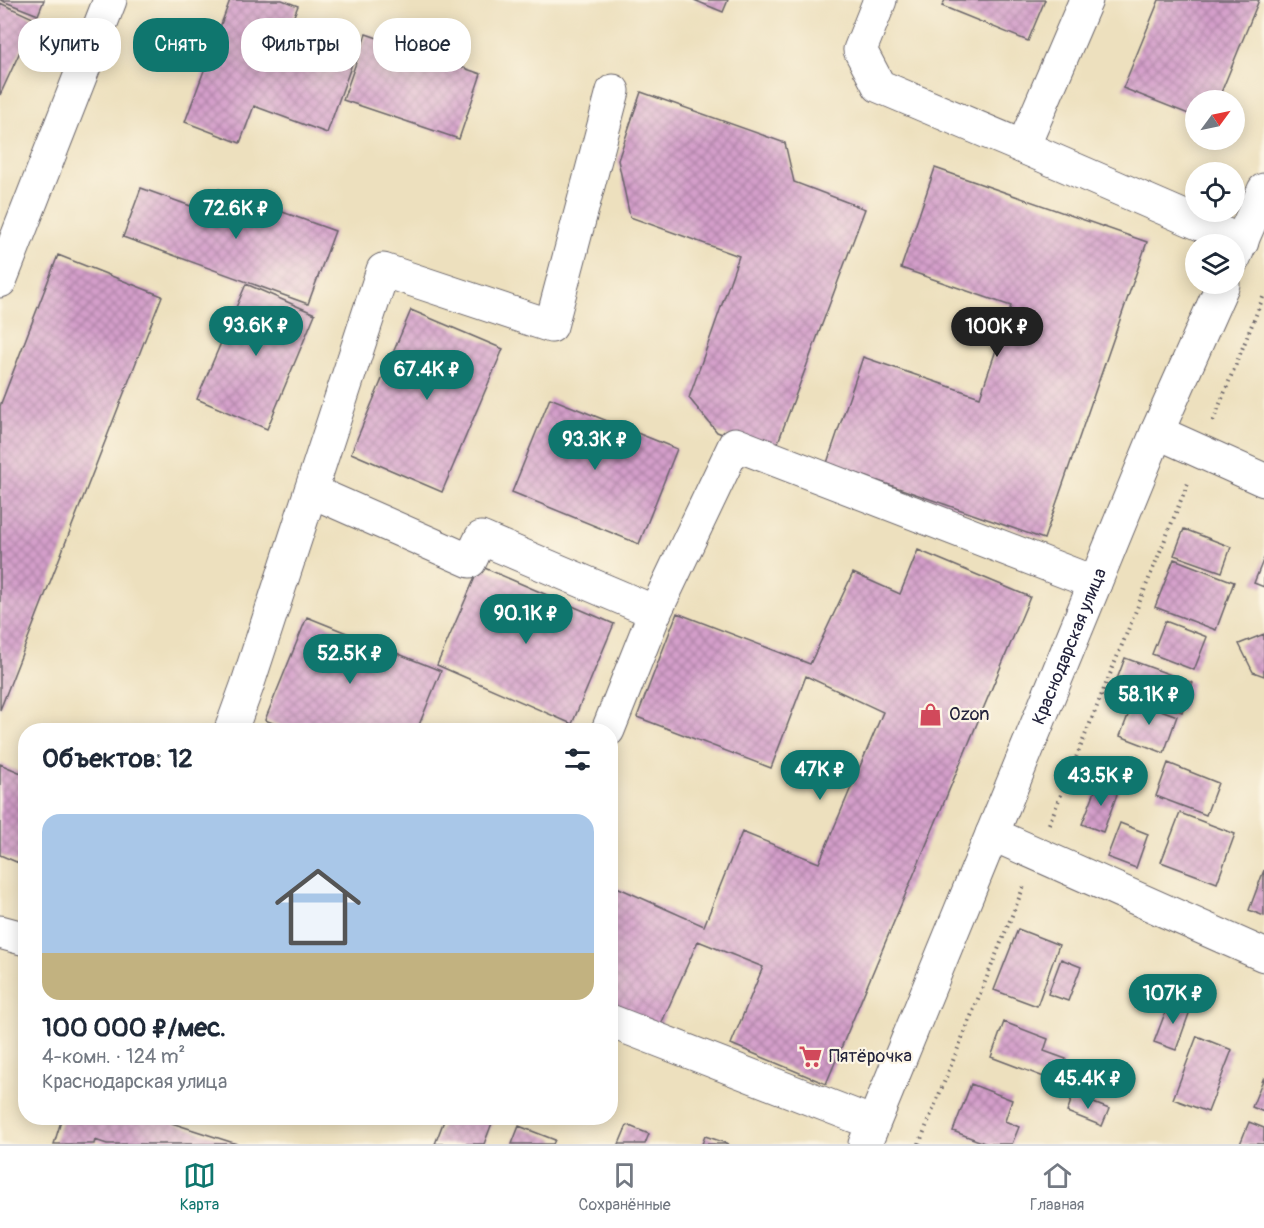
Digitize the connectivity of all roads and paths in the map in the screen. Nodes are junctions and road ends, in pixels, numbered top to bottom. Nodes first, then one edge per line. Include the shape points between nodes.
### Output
1 (110, 0) edge
2 (880, 0) edge
3 (1086, 0) edge
4 (613, 91) dead end
5 (1023, 147) junction
6 (1264, 190) edge
7 (1205, 234) edge
8 (1245, 234) edge
9 (0, 281) edge
10 (1219, 294) edge
11 (1264, 295) edge
12 (1157, 432) junction
13 (1200, 452) junction
14 (1264, 480) edge
15 (311, 491) junction
16 (1095, 583) junction
17 (655, 612) junction
18 (234, 723) edge
19 (611, 723) edge
20 (992, 834) junction
21 (1037, 854) junction
22 (0, 932) edge
23 (18, 937) edge
24 (1264, 955) edge
25 (618, 1024) edge
26 (869, 1134) edge
27 (919, 1144) edge

1 - 9 street
2 - 5 street via 860,50 879,86
3 - 5 street
4 - 15 street via 550,326 383,270
5 - 7 street
6 - 8 street
10 - 12 street, Краснодарская улица
11 - 13 path
12 - 13 street
12 - 16 street, Краснодарская улица
13 - 14 street
13 - 21 path
15 - 17 street via 470,561 481,538
15 - 18 street
16 - 17 street via 735,444
16 - 20 street, Краснодарская улица
17 - 19 street
20 - 21 street
20 - 26 street, Краснодарская улица
21 - 24 street
21 - 27 path
22 - 23 street
25 - 26 street

